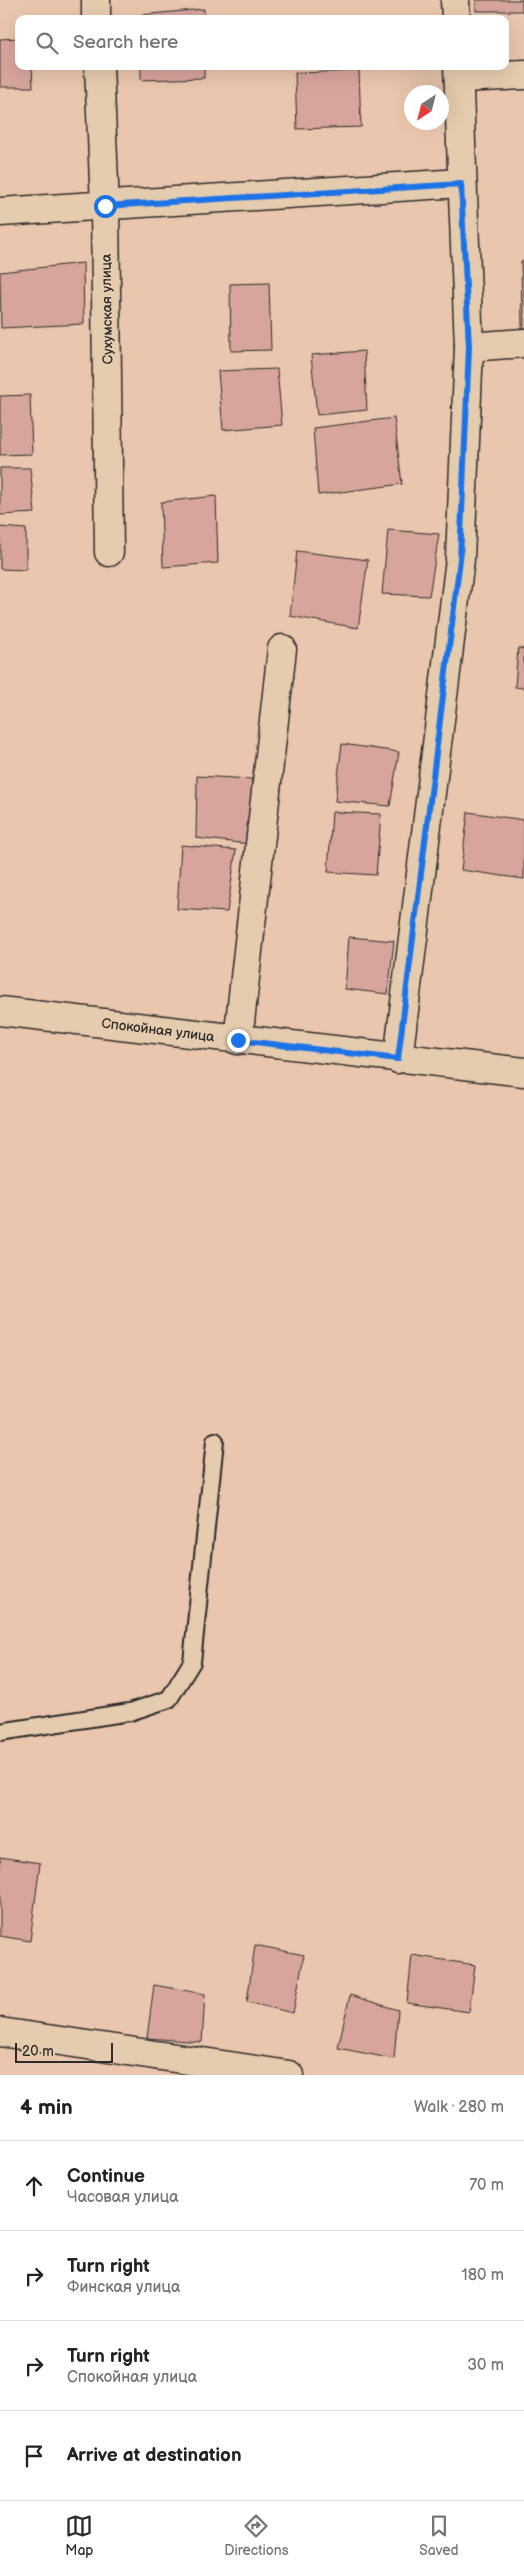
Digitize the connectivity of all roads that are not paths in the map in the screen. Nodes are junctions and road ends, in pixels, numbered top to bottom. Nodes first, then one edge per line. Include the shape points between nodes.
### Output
1 (96, 0) edge
2 (455, 0) edge
3 (96, 15) edge
4 (456, 15) edge
5 (99, 70) edge
6 (458, 72) edge
7 (524, 75) edge
8 (461, 184) junction
9 (105, 206) junction
10 (0, 212) edge
11 (524, 343) edge
12 (469, 347) junction
13 (109, 552) dead end
14 (282, 648) dead end
15 (0, 1011) edge
16 (238, 1040) junction
17 (398, 1059) junction
18 (524, 1072) edge
19 (215, 1442) dead end
20 (0, 1732) edge
21 (0, 2032) edge
22 (289, 2075) edge

1 - 3 street
2 - 4 street
5 - 9 street, Сухумская улица
6 - 7 street
6 - 8 street
8 - 9 street
8 - 12 street
9 - 10 street
9 - 13 street, Сухумская улица
11 - 12 street
12 - 17 street via 460,559
14 - 16 street
15 - 16 street, Спокойная улица
16 - 17 street, Спокойная улица
17 - 18 street, Спокойная улица
19 - 20 lane via 192,1662 169,1699 130,1712
21 - 22 street

